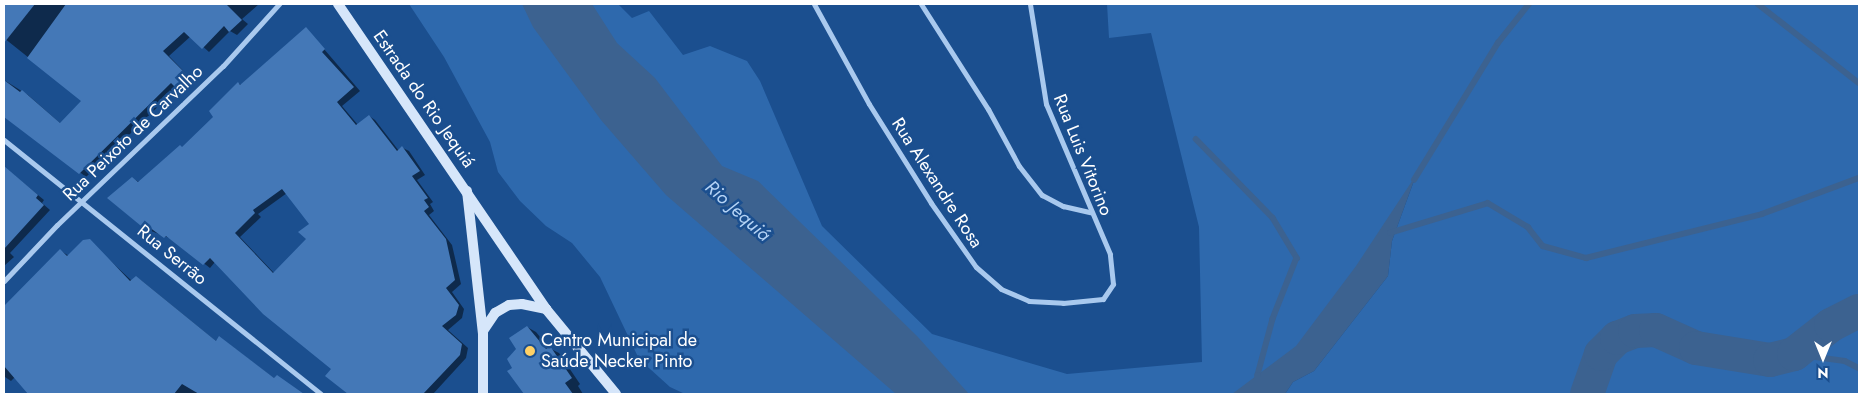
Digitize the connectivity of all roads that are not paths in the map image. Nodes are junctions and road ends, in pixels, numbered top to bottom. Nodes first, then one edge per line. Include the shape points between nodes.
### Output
1 (279, 4) edge
2 (338, 4) edge
3 (814, 4) edge
4 (922, 4) edge
5 (1030, 4) edge
6 (4, 140) edge
7 (467, 188) junction
8 (82, 200) junction
9 (1090, 212) junction
10 (4, 281) edge
11 (1092, 302) joint
12 (546, 309) junction
13 (483, 333) junction
14 (321, 394) edge
15 (483, 394) edge
16 (616, 394) edge

1 - 8 street, Rua Peixoto de Carvalho via 223,66
2 - 7 main road, Estrada do Rio Jequiá
3 - 11 street, Rua Alexandre Rosa via 885,130 976,267 1001,288 1029,301
4 - 9 street via 988,109 1019,166 1042,195 1063,206
5 - 9 street, Rua Luis Vitorino via 1046,104
6 - 8 street, Rua Serrão
7 - 12 main road, Estrada do Rio Jequiá
7 - 13 main road, Estrada do Rio Jequiá
8 - 10 street, Rua Peixoto de Carvalho
8 - 14 street, Rua Serrão
9 - 11 street, Rua Luis Vitorino via 1110,254 1114,272 1113,284 1103,299
12 - 13 main road via 508,305 494,313
12 - 16 main road, Estrada do Rio Jequiá
13 - 15 main road, Estrada do Rio Jequiá

